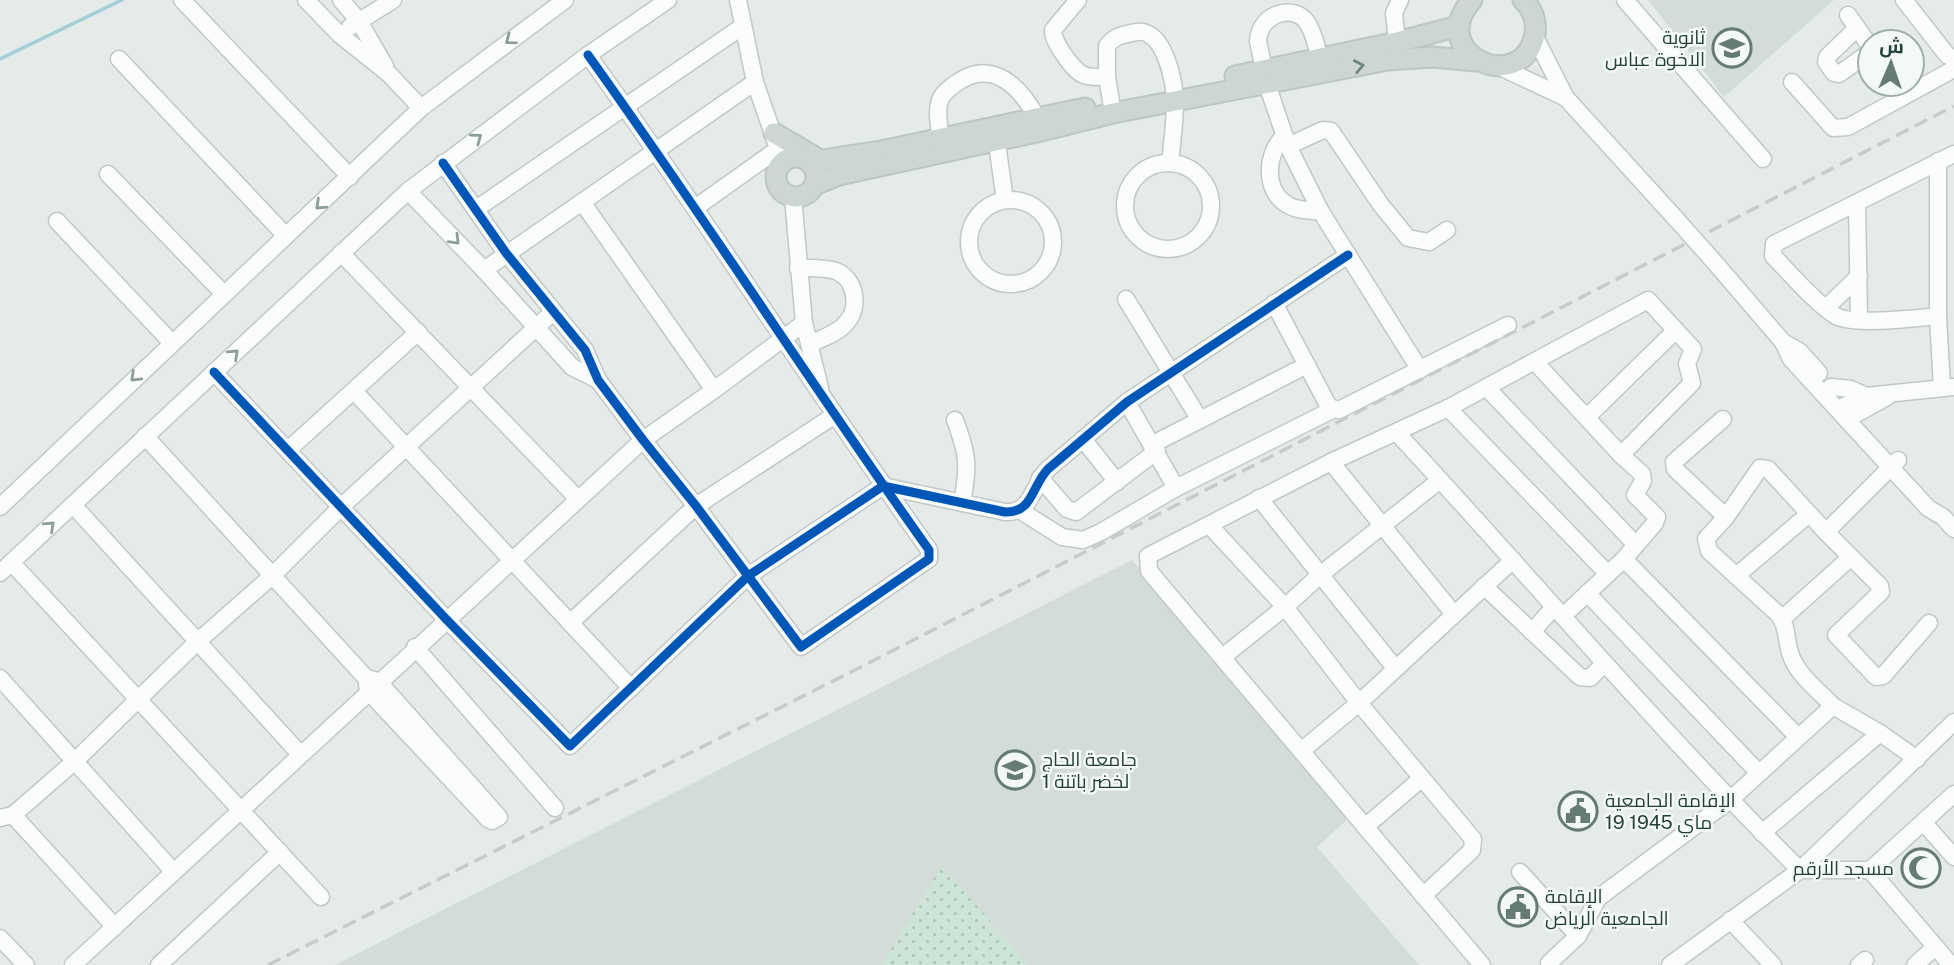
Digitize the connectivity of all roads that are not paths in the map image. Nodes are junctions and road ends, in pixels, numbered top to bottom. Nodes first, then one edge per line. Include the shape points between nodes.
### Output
1 (182, 0) edge
2 (306, 0) edge
3 (341, 0) edge
4 (393, 0) edge
5 (565, 0) edge
6 (668, 0) edge
7 (738, 0) edge
8 (1078, 0) edge
9 (1400, 0) edge
10 (1522, 0) edge
11 (1540, 0) edge
12 (1625, 0) edge
13 (1904, 0) edge
14 (541, 7) edge
15 (1465, 8) edge
16 (359, 21) junction
17 (743, 26) junction
18 (1857, 28) edge
19 (1535, 29) junction
20 (339, 34) junction
21 (1397, 43) junction
22 (589, 55) junction
23 (1320, 58) junction
24 (118, 59) dead end
25 (1954, 59) edge
26 (1476, 61) junction
27 (1856, 62) edge
28 (1500, 67) junction
29 (1954, 69) edge
30 (390, 74) junction
31 (1107, 77) junction
32 (1265, 77) junction
33 (1926, 80) edge
34 (755, 82) junction
35 (1792, 82) dead end
36 (1174, 95) junction
37 (1566, 98) junction
38 (1890, 98) edge
39 (421, 107) junction
40 (626, 108) junction
41 (1112, 108) junction
42 (1037, 118) junction
43 (996, 133) junction
44 (941, 138) junction
45 (1286, 141) junction
46 (778, 148) junction
47 (656, 150) junction
48 (1954, 153) edge
49 (1763, 159) dead end
50 (1938, 161) junction
51 (818, 162) junction
52 (443, 163) junction
53 (1170, 163) junction
54 (108, 174) dead end
55 (350, 177) junction
56 (814, 185) junction
57 (408, 191) junction
58 (793, 197) junction
59 (1005, 200) junction
60 (582, 202) junction
61 (1857, 203) junction
62 (695, 208) junction
63 (476, 209) junction
64 (1321, 212) junction
65 (57, 221) dead end
66 (1447, 230) dead end
67 (286, 236) junction
68 (341, 253) junction
69 (506, 253) junction
70 (1348, 255) junction
71 (798, 268) junction
72 (1946, 269) edge
73 (484, 270) junction
74 (1859, 275) junction
75 (224, 294) junction
76 (1126, 299) dead end
77 (1273, 303) junction
78 (1826, 308) junction
79 (553, 312) junction
80 (1938, 316) junction
81 (1859, 320) junction
82 (804, 323) junction
83 (1508, 325) dead end
84 (534, 328) junction
85 (1676, 330) junction
86 (418, 332) junction
87 (783, 341) junction
88 (171, 342) junction
89 (1783, 342) junction
90 (810, 344) junction
91 (1535, 362) junction
92 (1307, 365) junction
93 (1420, 370) junction
94 (214, 372) junction
95 (1170, 373) junction
96 (598, 380) junction
97 (1831, 387) junction
98 (470, 388) junction
99 (1488, 388) junction
100 (1948, 388) edge
101 (714, 390) junction
102 (354, 391) junction
103 (821, 396) junction
104 (1870, 400) junction
105 (1127, 402) junction
106 (1448, 408) junction
107 (1334, 409) junction
108 (1846, 411) junction
109 (835, 415) junction
110 (1587, 418) junction
111 (1723, 419) dead end
112 (955, 420) dead end
113 (1200, 420) junction
114 (1868, 427) junction
115 (1396, 433) junction
116 (145, 436) junction
117 (1083, 439) junction
118 (643, 440) junction
119 (406, 446) junction
120 (1155, 448) junction
121 (288, 450) junction
122 (1621, 455) junction
123 (1331, 462) junction
124 (1895, 463) junction
125 (1040, 478) junction
126 (1440, 480) junction
127 (1117, 482) junction
128 (883, 486) junction
129 (1176, 488) junction
130 (1259, 498) junction
131 (578, 499) junction
132 (962, 503) junction
133 (73, 505) junction
134 (696, 506) junction
135 (0, 507) edge
136 (341, 507) junction
137 (1021, 511) junction
138 (1810, 514) junction
139 (1726, 517) junction
140 (1948, 523) edge
141 (1210, 526) junction
142 (1384, 526) junction
143 (1826, 532) junction
144 (1636, 545) junction
145 (1851, 557) junction
146 (511, 559) junction
147 (1624, 559) junction
148 (1513, 560) junction
149 (6, 568) edge
150 (1608, 574) junction
151 (1320, 575) junction
152 (272, 576) junction
153 (748, 576) junction
154 (1736, 576) junction
155 (1484, 586) junction
156 (1587, 593) junction
157 (1285, 607) junction
158 (1559, 612) junction
159 (1453, 613) junction
160 (446, 619) junction
161 (1782, 619) junction
162 (570, 623) junction
163 (1930, 623) dead end
164 (1532, 632) junction
165 (197, 642) junction
166 (415, 647) junction
167 (1224, 656) junction
168 (1604, 664) junction
169 (1395, 668) junction
170 (0, 678) edge
171 (371, 683) junction
172 (631, 688) junction
173 (137, 700) junction
174 (1359, 703) junction
175 (1833, 706) junction
176 (1954, 722) edge
177 (1881, 733) junction
178 (1797, 736) junction
179 (1301, 751) junction
180 (300, 754) junction
181 (1917, 760) junction
182 (75, 761) junction
183 (1758, 772) junction
184 (1422, 778) junction
185 (1954, 794) edge
186 (1730, 800) junction
187 (555, 808) dead end
188 (240, 810) junction
189 (6, 816) edge
190 (1924, 823) junction
191 (1365, 827) junction
192 (1762, 833) junction
193 (280, 852) junction
194 (1954, 857) edge
195 (1800, 870) junction
196 (1870, 870) junction
197 (173, 871) junction
198 (1520, 872) dead end
199 (1423, 896) junction
200 (321, 897) dead end
201 (1730, 920) junction
202 (115, 927) junction
203 (1578, 936) junction
204 (0, 938) edge
205 (1934, 947) junction
206 (1549, 963) dead end
207 (1676, 963) edge
208 (26, 965) edge
209 (73, 965) edge
210 (159, 965) edge
211 (1482, 965) edge
212 (1773, 965) edge
213 (1915, 965) edge
214 (1951, 965) edge

1 - 55 street
2 - 20 street
3 - 16 street
4 - 16 street
5 - 14 street
6 - 22 street
7 - 17 street
8 - 31 street via 1053,30 1054,40 1079,73
9 - 21 street via 1394,13
10 - 19 main road via 1532,11
11 - 19 main road
12 - 49 street
13 - 25 street
14 -> 39 street
15 - 21 main road
15 - 26 main road via 1460,39
16 - 20 street
16 - 30 street
17 - 34 street
17 - 40 street
18 - 27 street via 1853,22 1826,62 1839,74
19 - 28 main road via 1528,51 1516,62
19 - 37 street
20 - 30 street
21 - 23 main road
22 - 40 street
52 -> 22 street
23 - 32 main road
23 - 32 street via 1305,20 1295,14 1275,15 1265,21 1259,34
24 - 67 street
26 - 28 main road
32 -> 26 main road via 1403,58
28 - 37 street
29 - 33 street
30 - 39 street
31 - 36 street via 1106,52 1112,39 1141,32 1165,52
31 - 41 street
32 - 36 main road
32 - 45 street
34 - 46 street
34 - 47 street
35 - 38 street via 1833,128 1848,127
36 - 41 main road
36 - 53 street
37 - 89 street, bridge
39 - 55 street
40 - 47 street
40 - 63 street
41 - 42 main road
41 - 43 main road
42 - 43 main road
42 - 44 street via 1025,97 1003,77 970,75 940,99
43 - 44 main road
43 - 56 main road
43 - 59 street
44 - 51 main road
45 - 64 street
45 - 64 street via 1271,151 1274,189 1288,206
45 - 66 street via 1331,131 1408,238 1429,242
46 - 51 main road
46 - 51 main road
46 - 58 main road via 779,186
46 - 62 street
47 - 60 street
47 - 62 street
48 - 50 street
50 - 61 street
50 - 72 street
51 - 56 main road
52 - 57 street
52 - 63 street
53 - 53 street via 1144,170 1131,183 1125,199 1125,217 1133,233 1147,245 1165,250 1183,247 1198,237 1211,214 1210,195 1202,179 1188,168
54 - 75 street
55 -> 67 street
56 - 58 main road via 808,193
57 - 68 street
57 -> 73 street
58 - 71 street
59 - 59 street via 981,212 972,226 969,244 973,261 984,274 1017,284 1041,272 1051,257 1054,240 1038,209 1022,201
60 - 69 street
60 - 101 street
61 - 74 street
61 - 78 street via 1772,248 1773,256
62 - 87 street
63 - 69 street
64 - 70 street
65 - 88 street
67 - 75 street
68 - 86 street
94 -> 68 street
69 - 73 street
69 - 79 street
70 - 77 street
70 - 93 street
71 - 82 street
71 - 90 street via 837,271 853,289 853,314 846,324
72 - 80 street
73 - 84 street
74 - 78 street
74 - 81 street
75 - 88 street
76 - 95 street
77 - 92 street
77 - 95 street
78 - 81 street via 1842,318
79 - 84 street
79 - 96 street via 585,350
80 - 81 street
80 - 100 street
82 - 87 street
82 - 90 street
83 - 93 street
84 - 96 street via 572,367
84 - 98 street
85 - 91 street via 1646,300
85 - 110 street
85 - 122 street via 1693,349 1687,364 1692,383
86 - 98 street
86 - 102 street
87 - 101 street
87 - 103 street
88 -> 135 street
89 - 97 street via 1799,351
89 - 108 street via 1791,359
90 - 103 street
91 - 99 street
91 - 110 street
92 - 107 street
92 - 113 street
93 - 107 street
94 - 116 street
94 - 121 street
95 - 105 street
95 - 113 street
96 - 118 street
97 - 104 street via 1851,389
97 - 108 street
98 - 119 street
98 - 131 street
99 - 106 street
99 - 144 street
100 - 104 street
101 - 118 street
102 - 119 street
102 - 121 street
103 - 109 street
104 - 108 street
104 - 114 street
105 - 117 street
105 - 120 street
106 - 115 street
106 - 150 street
107 - 129 street
108 - 114 street
108 - 124 street
109 - 128 street
109 - 134 street
110 - 122 street
111 - 139 street via 1674,465
112 - 132 street via 968,465
113 - 120 street
114 - 124 street
115 - 123 street
115 - 126 street
116 - 133 street
116 - 152 street
117 - 125 street
117 - 127 street
118 - 131 street
118 - 134 street
119 - 136 street
119 - 146 street
120 - 127 street
120 - 129 street
121 - 136 street
122 - 144 street via 1642,474 1635,495 1657,517
123 - 130 street
123 - 142 street
124 - 140 street via 1939,505
124 - 143 street
125 - 127 street via 1072,512
125 - 137 street
126 - 142 street
126 - 148 street
128 - 132 street
128 - 153 street
128 - 153 street via 929,550 929,559 801,647
129 - 137 street via 1083,540 1062,537
130 - 141 street
130 - 151 street
131 - 146 street
132 - 137 street
149 -> 133 street
133 - 165 street
134 - 153 street
134 - 162 street
136 - 152 street
136 - 160 street
138 - 139 street via 1765,467
138 - 143 street
138 - 154 street
139 - 154 street via 1706,539 1709,551
141 - 157 street
141 - 167 street via 1148,556 1147,565
142 - 151 street
142 - 159 street
143 - 145 street
144 - 147 street
145 - 161 street
145 - 163 street via 1882,590 1836,635 1875,677 1883,677
146 - 160 street
146 - 162 street
147 - 150 street
147 - 178 street
148 - 155 street
148 - 158 street
149 - 173 street
150 - 156 street
151 - 157 street
151 - 169 street
152 - 165 street
152 - 171 street
153 - 172 street
154 - 161 street
155 - 159 street
155 - 164 street
156 - 158 street
156 - 183 street
157 - 167 street
157 - 174 street
158 - 164 street
158 - 168 street
159 - 169 street
160 - 166 street
160 - 172 street via 570,746
161 - 175 street via 1793,663
162 - 172 street
164 - 168 street via 1580,677 1590,678
165 - 173 street
165 - 180 street
166 - 171 street
166 - 187 street
167 - 179 street
168 - 186 street
169 - 174 street
170 - 182 street
171 - 171 street via 488,819 499,817
171 - 180 street
173 - 182 street
173 - 188 street
174 - 179 street
174 - 184 street
175 - 177 street
175 - 178 street
176 - 181 street
177 - 181 street
177 - 192 street
178 - 183 street
179 - 191 street
180 - 188 street
181 - 195 street
182 - 189 street
182 - 197 street
183 - 186 street
184 - 191 street
184 - 199 street via 1474,843
185 - 190 street
186 - 192 street
186 - 203 street via 1598,898
188 - 193 street
188 - 197 street
189 - 202 street
190 - 194 street
190 - 196 street
191 - 199 street
192 - 195 street
193 - 200 street
193 - 210 street
195 - 196 street
195 - 201 street
196 - 205 street
197 - 202 street
198 - 203 street
199 - 211 street
201 - 207 street
201 - 212 street
202 - 209 street
203 - 206 street
204 - 208 street
205 - 213 street
205 - 214 street

